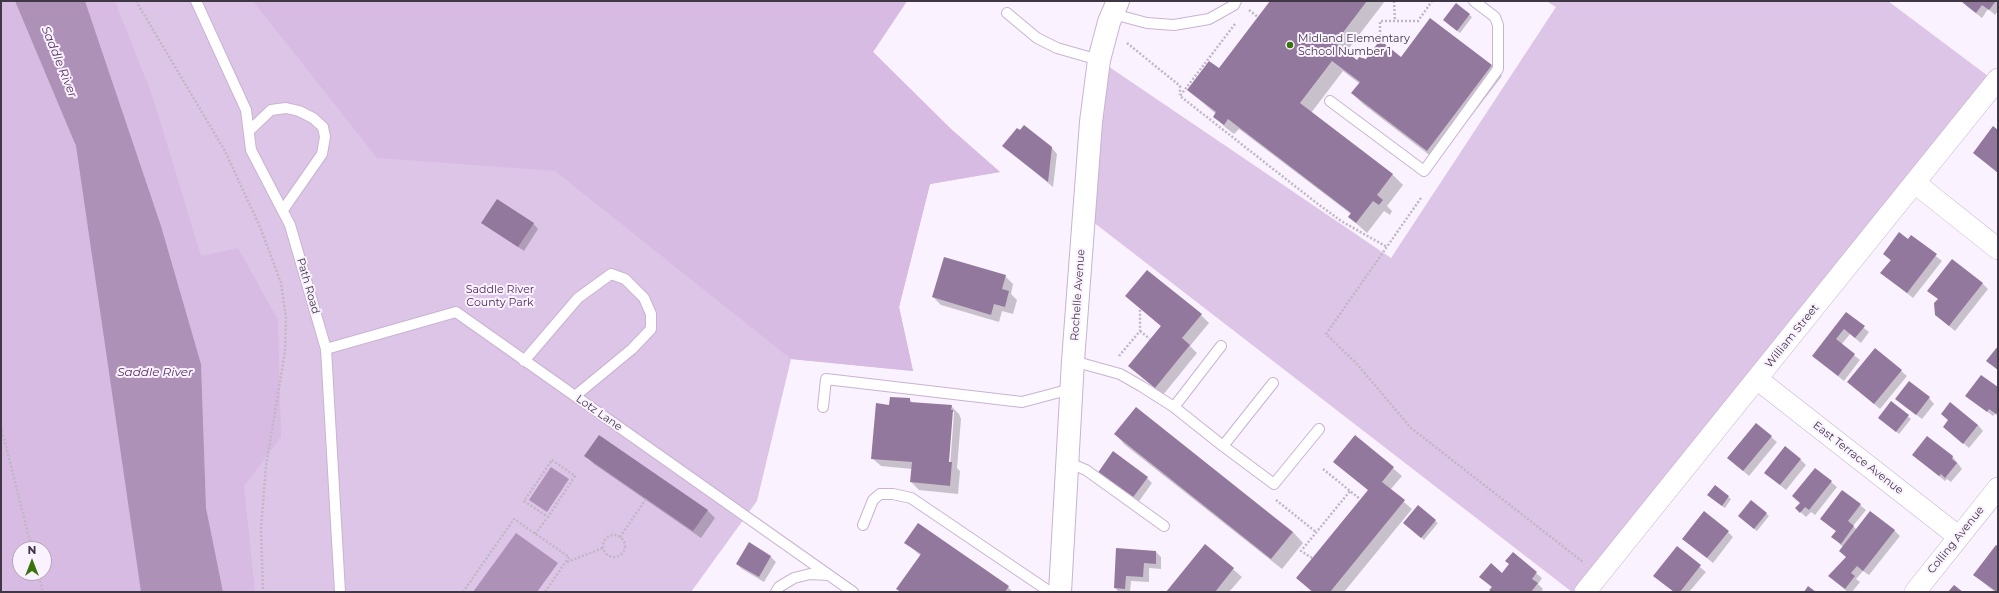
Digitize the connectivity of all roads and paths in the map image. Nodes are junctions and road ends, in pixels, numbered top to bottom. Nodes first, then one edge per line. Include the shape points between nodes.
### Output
1 (136, 1) edge
2 (196, 1) edge
3 (1236, 1) edge
4 (1394, 1) edge
5 (1432, 1) edge
6 (1474, 1) edge
7 (1250, 5) dead end
8 (1115, 7) edge
9 (1007, 13) dead end
10 (1242, 15) dead end
11 (1135, 20) junction
12 (1238, 21) dead end
13 (1395, 21) junction
14 (1380, 40) dead end
15 (1099, 60) junction
16 (1998, 79) edge
17 (1180, 96) junction
18 (1330, 101) dead end
19 (249, 131) junction
20 (1915, 183) junction
21 (1421, 198) dead end
22 (283, 210) junction
23 (1387, 247) junction
24 (1998, 249) edge
25 (1140, 308) dead end
26 (1140, 332) junction
27 (1150, 339) dead end
28 (1221, 346) dead end
29 (326, 349) junction
30 (524, 361) junction
31 (1073, 361) junction
32 (1108, 371) junction
33 (1756, 379) junction
34 (1273, 382) dead end
35 (1071, 389) junction
36 (574, 396) junction
37 (823, 407) dead end
38 (1174, 407) junction
39 (1, 426) edge
40 (1319, 429) dead end
41 (1222, 446) junction
42 (1067, 462) junction
43 (1323, 469) dead end
44 (1998, 488) edge
45 (1350, 491) junction
46 (646, 499) dead end
47 (1360, 499) dead end
48 (548, 517) junction
49 (863, 524) dead end
50 (1164, 526) dead end
51 (535, 534) junction
52 (620, 537) junction
53 (1959, 537) junction
54 (30, 541) edge
55 (602, 548) junction
56 (1312, 558) dead end
57 (566, 562) junction
58 (829, 575) junction
59 (1599, 575) junction
60 (40, 581) edge
61 (43, 592) edge
62 (263, 592) edge
63 (340, 592) edge
64 (463, 592) edge
65 (545, 592) edge
66 (776, 592) edge
67 (853, 592) edge
68 (1050, 592) edge
69 (1060, 592) edge
70 (1585, 592) edge
71 (1915, 592) edge

1 - 62 path via 225,151 260,227 281,283 286,318 285,352 266,466 261,528
2 - 19 lane, Path Road via 246,110
3 - 11 lane via 1234,5 1209,19 1174,25
4 - 13 path
5 - 13 path via 1418,21
6 - 18 lane via 1495,17 1499,33 1498,69 1424,170
7 - 10 path
8 - 11 lane
8 - 15 street, Rochelle Avenue
9 - 15 lane via 1037,38 1057,48
11 - 17 path via 1127,43 1180,86
12 - 17 path
13 - 14 path via 1380,21
15 - 31 street, Rochelle Avenue via 1091,122
16 - 20 street, William Street
17 - 23 path via 1314,202 1341,221
19 - 22 lane, Path Road via 251,150
19 - 22 lane via 272,110 286,108 299,110 323,127 326,137 322,154
20 - 24 street
20 - 33 street, William Street
21 - 23 path
22 - 29 lane, Path Road via 290,225
23 - 59 path via 1326,334 1357,364 1411,428
25 - 26 path
26 - 27 path
26 - 32 path
28 - 38 lane
29 - 30 lane, Lotz Lane via 456,312
29 - 63 lane, Path Road
30 - 36 lane, Lotz Lane
30 - 36 lane via 578,298 611,274 625,279 644,298 651,314 651,329 632,349
31 - 32 lane
31 - 35 street, Rochelle Avenue
32 - 38 lane via 1120,374
33 - 53 street, East Terrace Avenue
33 - 59 street, William Street
34 - 41 lane
35 - 37 lane via 1022,402 826,379
35 - 42 street, Rochelle Avenue
36 - 58 lane, Lotz Lane
38 - 41 lane
39 - 54 path
40 - 41 lane via 1274,484
42 - 50 lane via 1086,470
42 - 69 street, Rochelle Avenue
43 - 45 path
44 - 53 street, Colling Avenue
45 - 47 path
45 - 56 path via 1301,551
46 - 52 path
48 - 48 path via 575,476 552,460 524,501
48 - 51 path
49 - 68 lane via 873,500 880,494 911,498
51 - 57 path via 570,557
51 - 64 path via 514,519
52 - 55 path via 608,536
52 - 55 path via 625,550 617,557 609,557
53 - 71 street, Colling Avenue
55 - 57 path
57 - 65 path
58 - 66 lane via 810,574 794,578 779,587
58 - 67 lane, Lotz Lane
59 - 70 street, William Street
60 - 61 path

